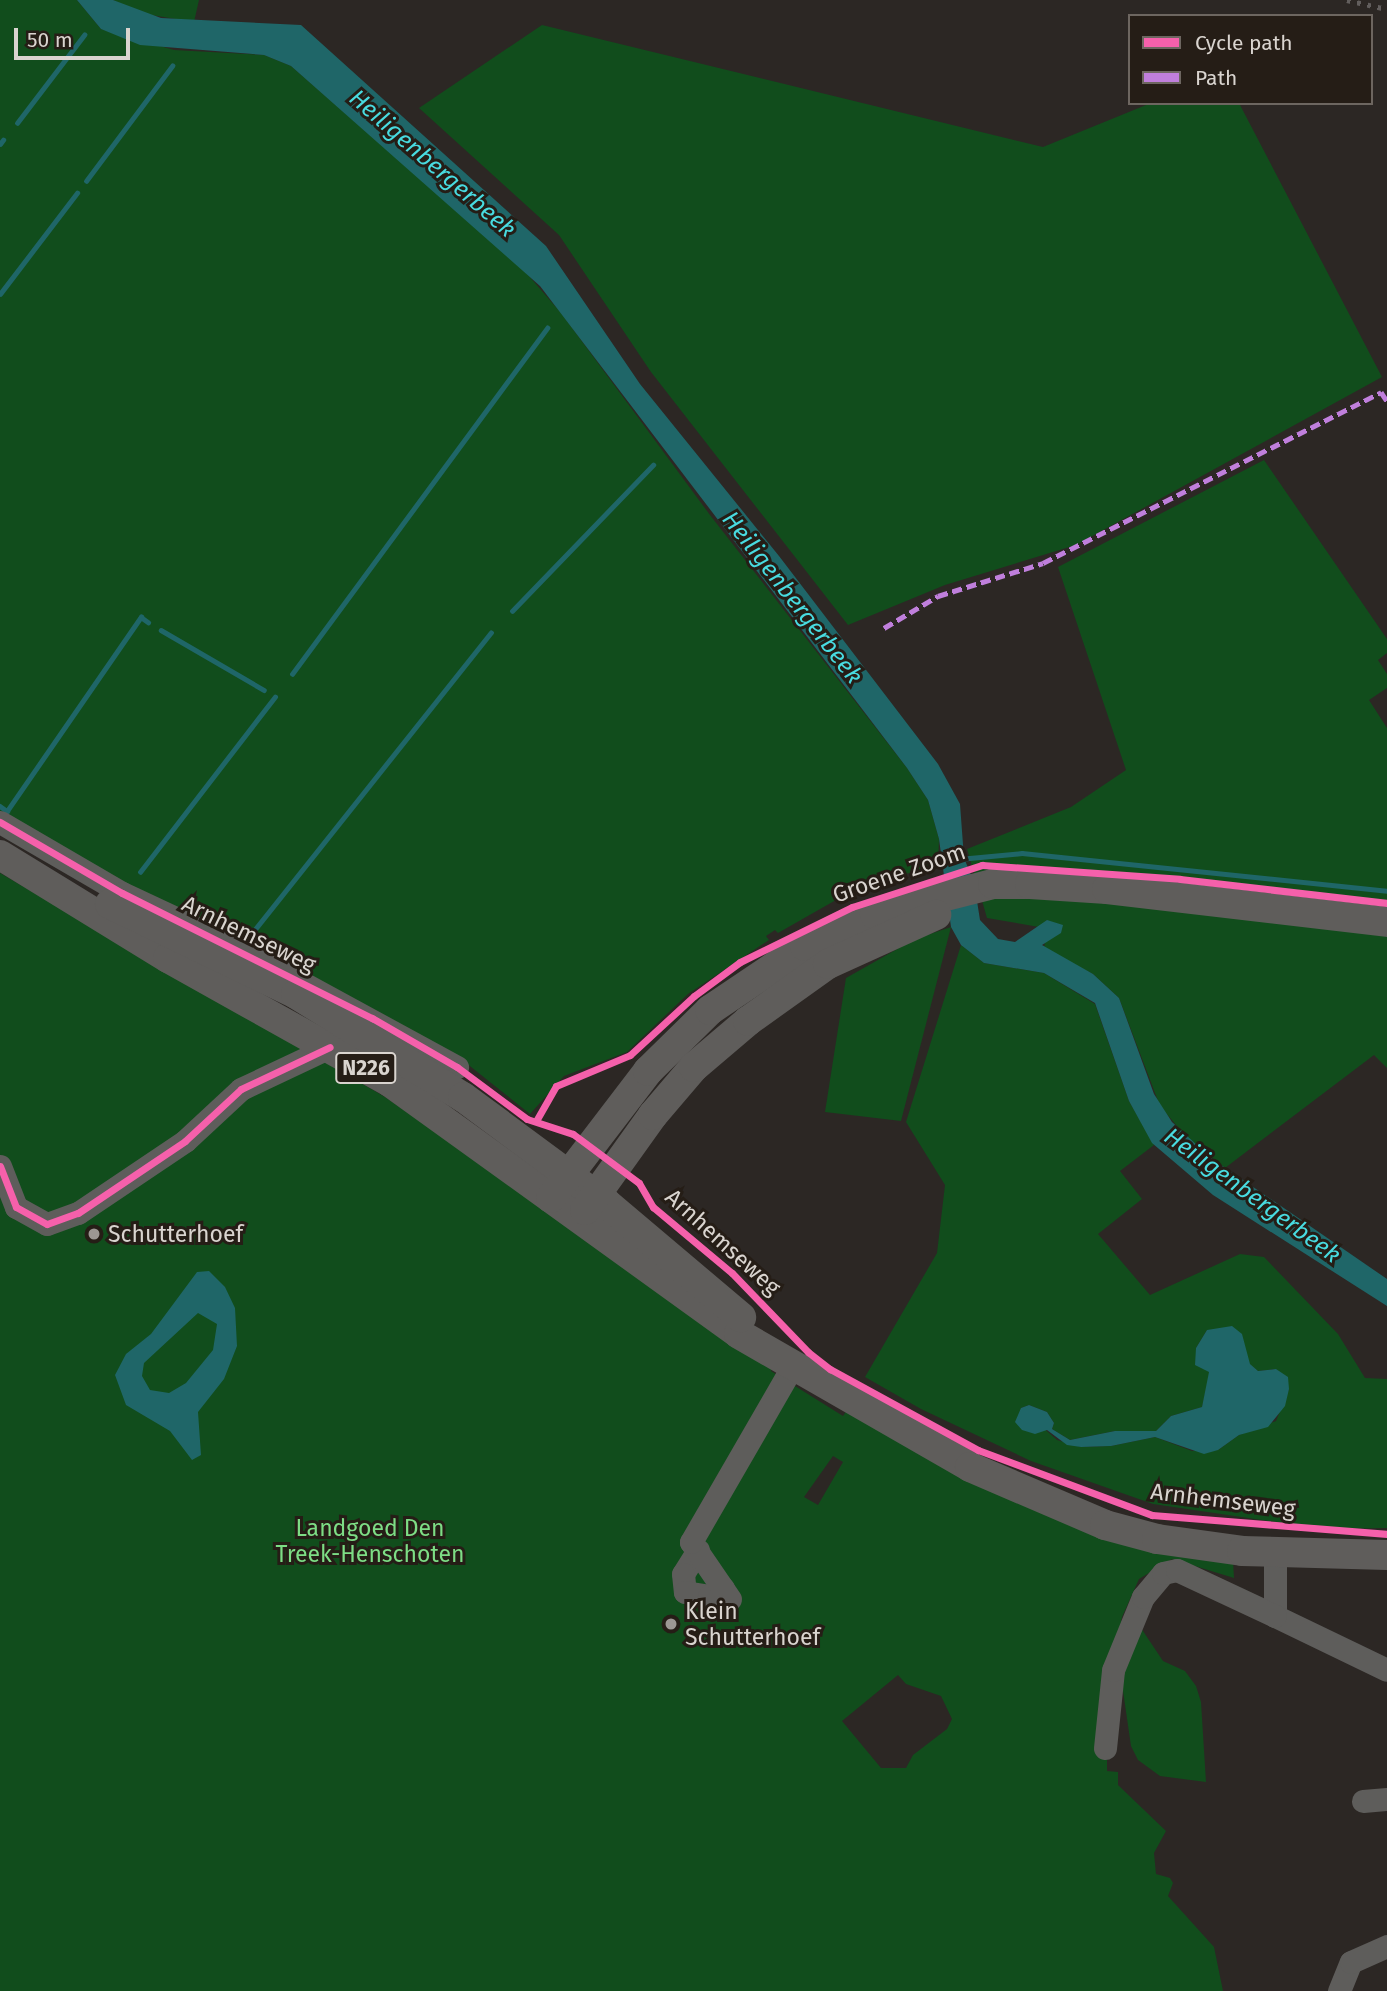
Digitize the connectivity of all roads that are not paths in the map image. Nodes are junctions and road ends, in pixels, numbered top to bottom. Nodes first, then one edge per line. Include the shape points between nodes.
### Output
1 (0, 822) edge
2 (0, 854) edge
3 (907, 914) junction
4 (1387, 922) edge
5 (330, 1047) junction
6 (457, 1067) dead end
7 (0, 1166) edge
8 (568, 1173) junction
9 (551, 1198) junction
10 (587, 1207) junction
11 (789, 1362) junction
12 (698, 1550) junction
13 (1275, 1553) junction
14 (1387, 1555) edge
15 (1275, 1616) junction
16 (1387, 1670) edge
17 (1105, 1748) dead end
18 (1387, 1799) edge
19 (1363, 1801) dead end
20 (1387, 1946) edge
21 (1339, 1991) edge

1 - 6 street, Arnhemseweg via 122,894 235,946
2 - 5 main road, Arnhemseweg / N226 via 168,958
2 - 8 main road, Arnhemseweg / N226 via 296,994 463,1097
3 - 4 main road, Groene Zoom via 994,889 1030,884
3 - 8 main road, Groene Zoom via 805,946 710,1010 648,1071
3 - 10 main road, Groene Zoom via 748,1021 694,1067
5 - 7 street via 241,1088 185,1142 78,1213 47,1224 16,1206
5 - 9 main road, Arnhemseweg / N226 via 390,1082
8 - 9 main road, Groene Zoom
8 - 10 main road, Arnhemseweg / N226
9 - 10 main road, Arnhemseweg / N226
10 - 11 main road, Arnhemseweg / N226 via 723,1300
11 - 12 street via 691,1542
11 - 13 main road, Arnhemseweg / N226 via 855,1405 970,1467 1093,1521 1157,1539
12 - 12 street via 727,1593 685,1592 683,1574
13 - 14 main road, Arnhemseweg / N226
13 - 15 street
15 - 16 street
15 - 17 street via 1177,1570 1163,1573 1143,1597 1113,1670
18 - 19 street
20 - 21 street via 1351,1962

